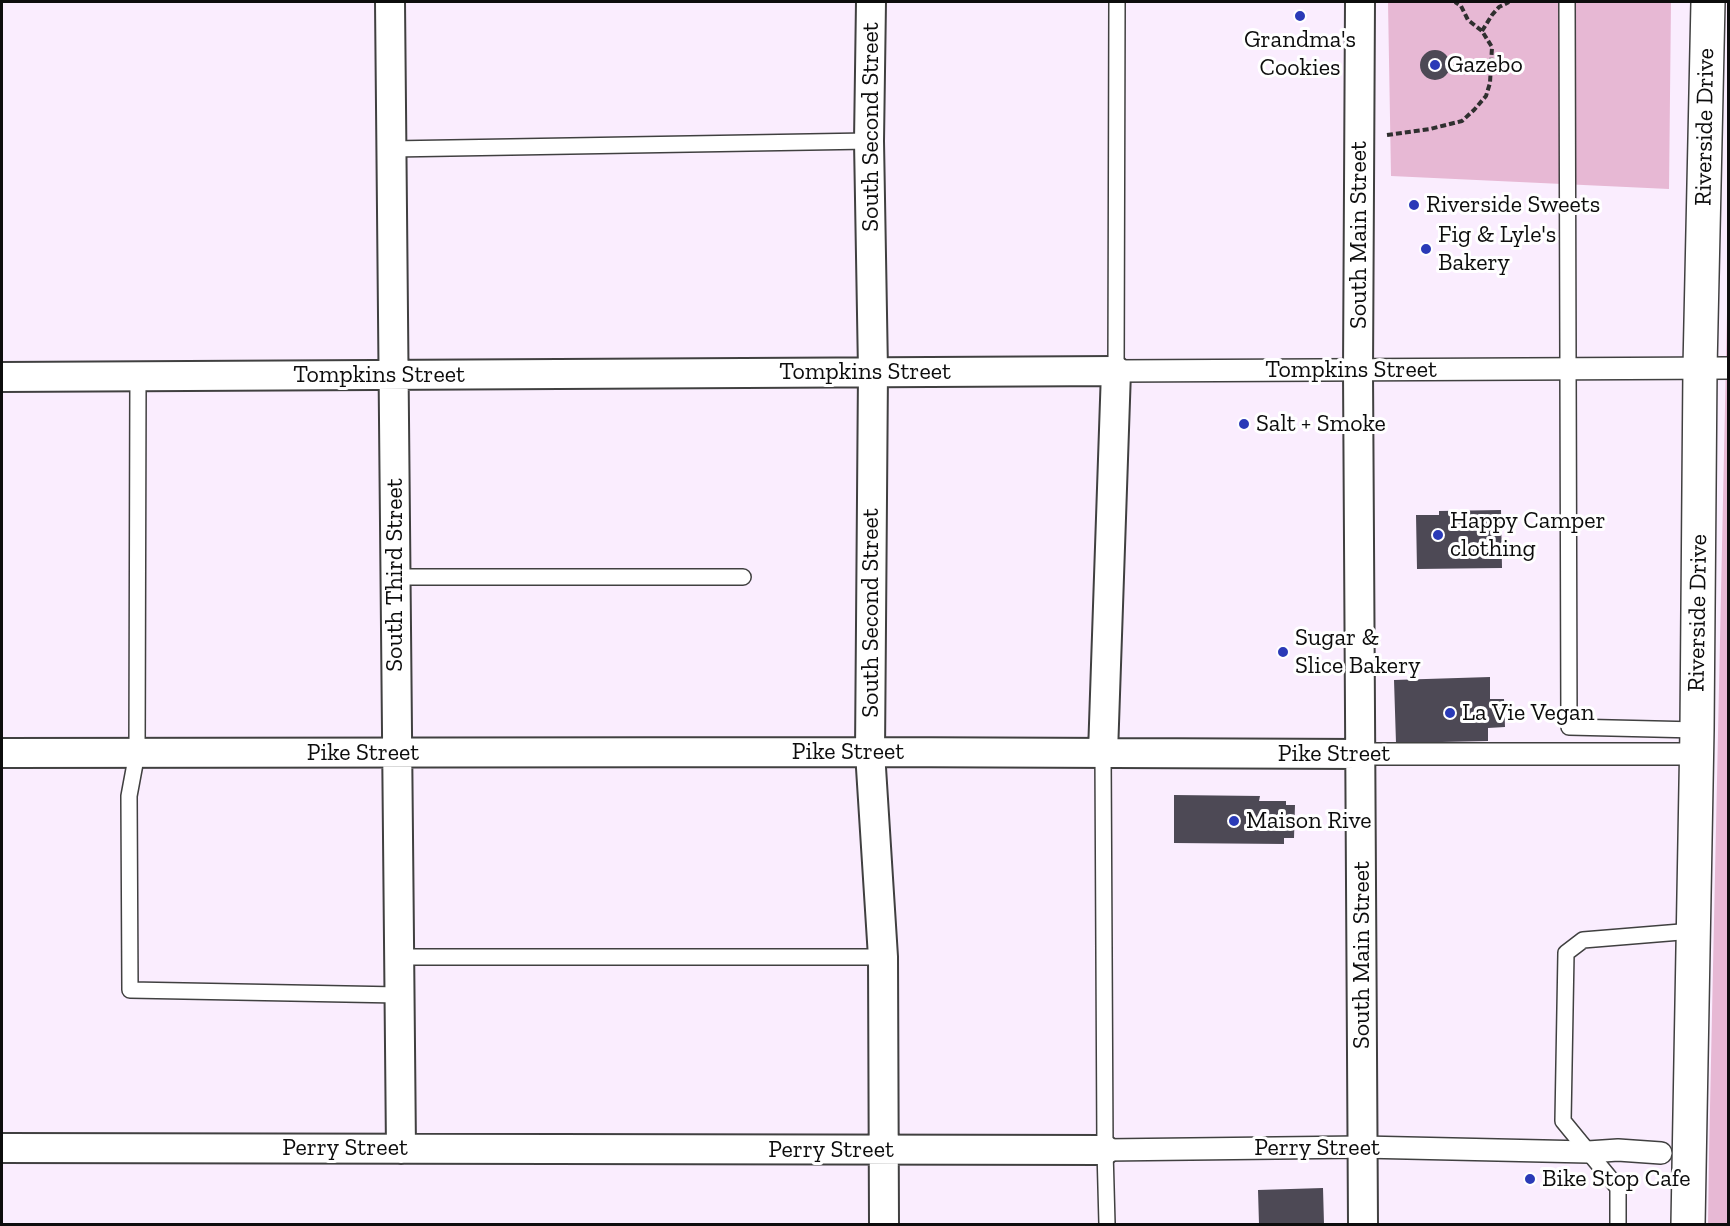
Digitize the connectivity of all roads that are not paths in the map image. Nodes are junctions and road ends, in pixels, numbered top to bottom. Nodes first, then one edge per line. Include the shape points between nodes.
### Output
1 (390, 2) edge
2 (871, 2) edge
3 (1117, 2) edge
4 (1360, 2) edge
5 (1568, 2) edge
6 (1708, 2) edge
7 (869, 141) junction
8 (392, 149) junction
9 (1714, 368) edge
10 (1569, 369) junction
11 (1116, 371) junction
12 (1358, 371) junction
13 (873, 372) junction
14 (394, 375) junction
15 (138, 376) junction
16 (2, 377) edge
17 (395, 577) junction
18 (743, 577) dead end
19 (1696, 742) junction
20 (870, 752) junction
21 (2, 753) edge
22 (137, 753) junction
23 (397, 753) junction
24 (1103, 753) junction
25 (1361, 754) junction
26 (1693, 931) junction
27 (399, 957) junction
28 (883, 957) junction
29 (399, 995) junction
30 (1362, 1147) junction
31 (2, 1148) edge
32 (401, 1149) junction
33 (883, 1150) junction
34 (1105, 1150) junction
35 (1588, 1152) junction
36 (1661, 1153) dead end
37 (884, 1224) edge
38 (1107, 1224) edge
39 (1362, 1224) edge
40 (1618, 1224) edge
41 (1688, 1224) edge

1 - 8 street, South Third Street
2 - 7 street, South Second Street
3 - 11 lane
4 - 12 street, South Main Street
5 - 10 lane
6 - 9 street, Riverside Drive
7 - 8 lane
7 - 13 street, South Second Street
8 - 14 street, South Third Street
9 - 10 street, Tompkins Street
9 - 19 street, Riverside Drive
10 - 12 street, Tompkins Street
10 - 19 lane via 1569,727
11 - 12 street, Tompkins Street
11 - 13 street, Tompkins Street
11 - 24 street
12 - 25 street, South Main Street
13 - 14 street, Tompkins Street
13 - 20 street, South Second Street
14 - 15 street, Tompkins Street
14 - 17 street, South Third Street
15 - 16 street, Tompkins Street
15 - 22 lane
17 - 18 lane
17 - 23 street, South Third Street
19 - 25 street, Pike Street
19 - 26 street, Riverside Drive
20 - 23 street, Pike Street
20 - 24 street, Pike Street
20 - 28 street, South Second Street
21 - 22 street, Pike Street
22 - 23 street, Pike Street
22 - 29 lane via 129,796 130,990
23 - 27 street, South Third Street
24 - 25 street, Pike Street
24 - 34 lane
25 - 30 street, South Main Street
26 - 35 lane via 1583,940 1566,953 1563,1122
26 - 41 street, Riverside Drive
27 - 28 lane
27 - 29 street, South Third Street
28 - 33 street, South Second Street
29 - 32 street, South Third Street
30 - 34 street, Perry Street
30 - 35 street, Perry Street
30 - 39 street, South Main Street
31 - 32 street, Perry Street
32 - 33 street, Perry Street
33 - 34 street, Perry Street
33 - 37 street, South Second Street
34 - 38 lane
35 - 36 street, Perry Street
35 - 40 lane via 1618,1188

